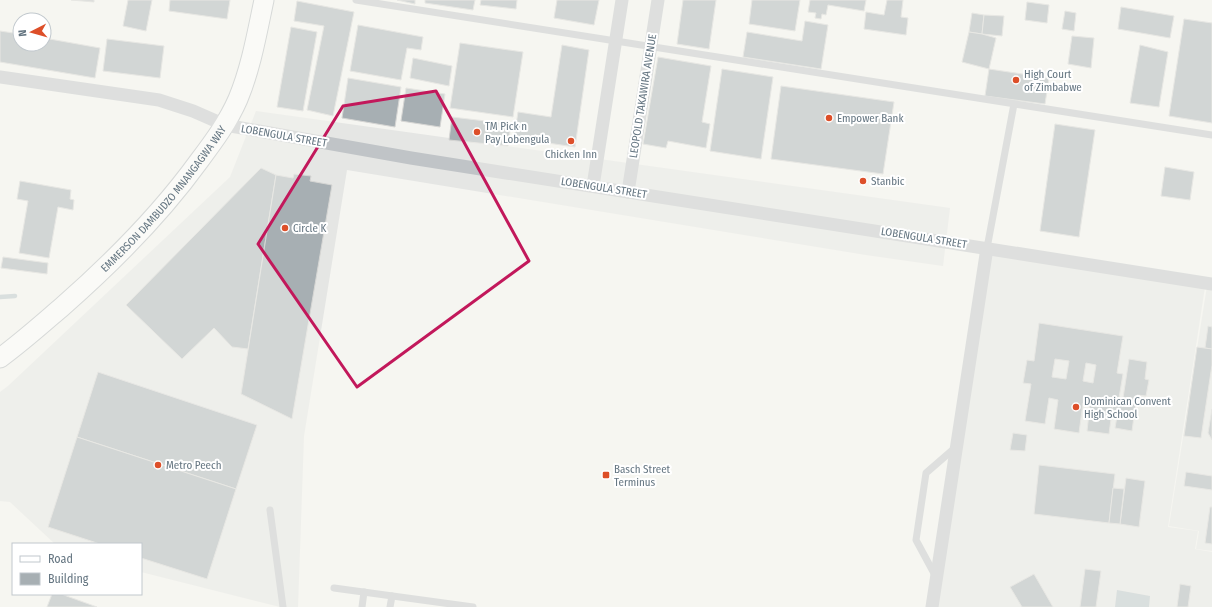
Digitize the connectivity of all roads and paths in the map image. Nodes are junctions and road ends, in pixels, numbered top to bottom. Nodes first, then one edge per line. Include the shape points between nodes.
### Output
1 (264, 0) edge
2 (356, 0) edge
3 (622, 0) edge
4 (658, 0) edge
5 (616, 41) junction
6 (651, 46) junction
7 (0, 77) edge
8 (1014, 104) junction
9 (225, 125) junction
10 (1212, 135) edge
11 (593, 186) junction
12 (628, 192) junction
13 (987, 248) junction
14 (1212, 284) edge
15 (0, 358) edge
16 (957, 446) junction
17 (270, 510) dead end
18 (937, 579) junction
19 (334, 588) dead end
20 (364, 592) junction
21 (392, 596) junction
22 (422, 604) edge
23 (450, 605) edge
24 (283, 607) edge
25 (362, 607) edge
26 (390, 607) edge
27 (473, 607) edge
28 (932, 607) edge

1 - 9 street, EMMERSON DAMBUDZO MNANGAGWA WAY via 249,68
2 - 5 lane
3 - 5 street
4 - 6 street, LEOPOLD TAKAWIRA AVENUE
5 - 6 lane
5 - 11 street
6 - 8 lane
6 - 12 street, LEOPOLD TAKAWIRA AVENUE
7 - 9 street, LOBENGULA STREET via 159,100
8 - 10 lane
8 - 13 lane
9 - 11 street, LOBENGULA STREET via 411,158
9 - 15 street, EMMERSON DAMBUDZO MNANGAGWA WAY via 184,182 136,236 102,271
11 - 12 street, LOBENGULA STREET
12 - 13 street, LOBENGULA STREET
13 - 14 street, LOBENGULA STREET
13 - 16 street
16 - 18 street
16 - 18 lane via 926,473 917,532 916,540
17 - 24 lane
18 - 28 street
19 - 20 lane
20 - 21 lane
20 - 25 lane
21 - 22 lane
21 - 26 lane
22 - 23 lane
23 - 27 lane

